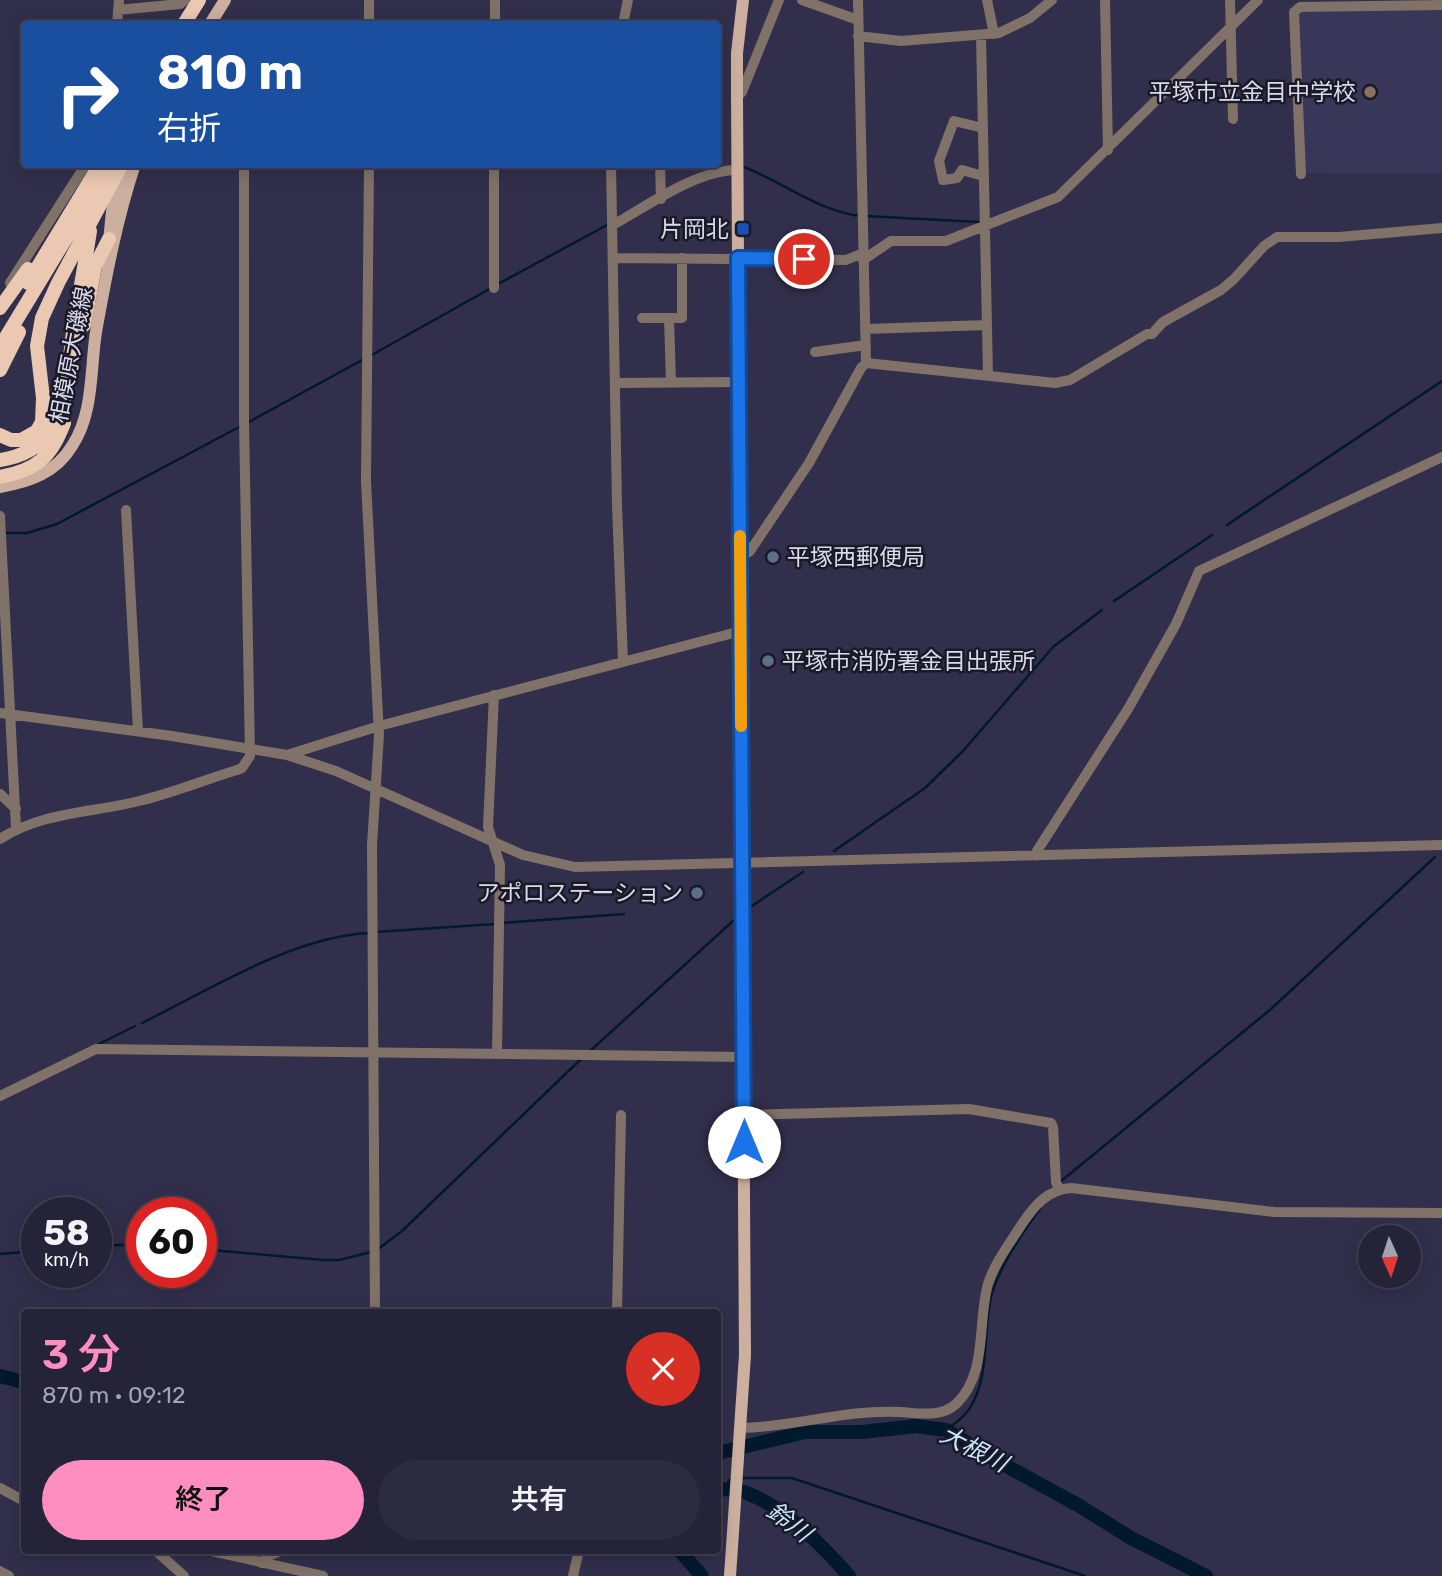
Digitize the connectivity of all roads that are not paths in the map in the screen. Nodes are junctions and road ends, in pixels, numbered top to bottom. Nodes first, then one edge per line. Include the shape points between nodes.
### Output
1 (185, 0) edge
2 (199, 0) edge
3 (209, 0) edge
4 (225, 0) edge
5 (369, 0) edge
6 (495, 0) edge
7 (628, 0) edge
8 (743, 0) edge
9 (779, 0) edge
10 (802, 0) edge
11 (858, 0) edge
12 (987, 0) edge
13 (1052, 0) edge
14 (1105, 0) edge
15 (1230, 0) edge
16 (1258, 0) edge
17 (1341, 3) edge
18 (118, 5) edge
19 (1442, 5) edge
20 (858, 20) junction
21 (186, 21) edge
22 (197, 21) edge
23 (212, 21) edge
24 (369, 21) edge
25 (495, 21) edge
26 (624, 21) edge
27 (1231, 27) junction
28 (994, 34) junction
29 (981, 35) junction
30 (858, 36) junction
31 (737, 97) junction
32 (1233, 119) dead end
33 (983, 128) junction
34 (1108, 150) junction
35 (83, 168) edge
36 (98, 168) edge
37 (108, 168) edge
38 (128, 168) edge
39 (128, 168) edge
40 (129, 168) edge
41 (244, 168) edge
42 (369, 168) edge
43 (495, 168) edge
44 (611, 168) edge
45 (660, 168) edge
46 (737, 170) junction
47 (1301, 174) dead end
48 (983, 176) junction
49 (660, 196) junction
50 (96, 211) junction
51 (613, 221) junction
52 (985, 225) junction
53 (68, 226) junction
54 (1442, 228) edge
55 (109, 239) junction
56 (863, 256) junction
57 (614, 258) junction
58 (682, 258) junction
59 (738, 258) junction
60 (108, 269) junction
61 (494, 286) dead end
62 (0, 298) edge
63 (0, 308) edge
64 (642, 317) dead end
65 (669, 318) junction
66 (987, 325) junction
67 (0, 329) edge
68 (865, 329) junction
69 (866, 345) junction
70 (0, 347) edge
71 (815, 352) dead end
72 (866, 363) junction
73 (0, 370) edge
74 (988, 376) junction
75 (739, 382) junction
76 (616, 383) junction
77 (671, 383) junction
78 (0, 435) edge
79 (1442, 457) edge
80 (0, 460) edge
81 (0, 477) edge
82 (0, 487) edge
83 (126, 510) dead end
84 (0, 516) edge
85 (741, 557) junction
86 (741, 631) junction
87 (623, 661) junction
88 (494, 695) junction
89 (6, 714) edge
90 (379, 726) junction
91 (138, 731) junction
92 (251, 748) junction
93 (287, 755) junction
94 (376, 789) junction
95 (0, 794) edge
96 (16, 809) junction
97 (16, 828) junction
98 (0, 839) edge
99 (494, 842) junction
100 (1442, 845) edge
101 (1038, 856) junction
102 (743, 863) junction
103 (374, 1052) junction
104 (497, 1053) junction
105 (744, 1057) junction
106 (0, 1096) edge
107 (621, 1115) dead end
108 (744, 1115) junction
109 (1059, 1189) junction
110 (1442, 1213) edge
111 (375, 1309) edge
112 (617, 1309) edge
113 (741, 1429) junction
114 (0, 1488) edge
115 (21, 1499) edge
116 (159, 1554) edge
117 (224, 1554) edge
118 (273, 1554) edge
119 (578, 1554) edge
120 (261, 1563) junction
121 (0, 1571) edge
122 (9, 1576) edge
123 (184, 1576) edge
124 (323, 1576) edge
125 (573, 1576) edge
126 (730, 1576) edge

1 - 18 street via 180,4
2 - 21 highway
3 - 22 highway
4 - 23 main road
5 - 24 street
6 - 25 street
7 - 26 street
8 - 31 main road
9 - 31 street
10 - 20 street
11 - 20 street
12 - 28 street
13 - 28 street via 1023,22
14 - 34 street
15 - 27 street
16 - 27 street
17 - 19 street
17 - 47 street via 1300,7 1294,12
20 - 30 street
27 - 32 street
27 - 34 street
28 - 29 street
29 - 30 street via 901,41
29 - 33 street
30 - 56 street
31 - 46 main road
33 - 48 street
33 - 48 street via 954,121 939,161 943,180 957,178 962,170
34 - 52 street via 1050,202
35 - 62 street
36 - 53 highway
37 - 53 highway
38 - 50 highway
39 - 55 main road, 相模原大磯線 via 112,211
40 - 60 main road, 相模原大磯線
41 - 92 street
42 - 90 street via 366,481
43 - 61 street
44 - 51 street
45 - 49 street
46 - 49 street via 716,172
46 - 59 main road
48 - 52 street
49 - 51 street
50 - 78 highway via 42,318 37,346 41,422 37,431 21,440
50 - 80 highway via 57,418 31,451
51 - 57 street
52 - 56 street via 946,241 891,241
52 - 66 street
53 - 63 highway
53 - 67 highway
53 - 70 highway
53 - 73 highway
54 - 74 street via 1278,237 1221,290 1070,380 1055,383
55 - 60 main road, 相模原大磯線
55 - 81 highway via 95,266 60,433 47,456 34,466
56 - 59 street via 846,260
56 - 68 street
57 - 58 street
57 - 76 street
58 - 59 street
58 - 65 street via 682,317
59 - 75 main road
60 - 82 main road, 相模原大磯線 via 88,405 72,448 48,471
64 - 65 street
65 - 77 street
66 - 68 street
66 - 74 street
68 - 69 street
69 - 71 street
69 - 72 street
72 - 74 street
72 - 85 street via 809,463 750,551
75 - 77 street
75 - 85 main road
76 - 77 street
76 - 87 street
79 - 101 street via 1199,571 1176,624 1128,709
83 - 91 street
84 - 89 street
85 - 86 main road
86 - 87 street
86 - 102 main road
87 - 88 street
88 - 90 street
88 - 99 street via 488,827
89 - 91 street
89 - 96 street
90 - 93 street
90 - 94 street
91 - 92 street
92 - 93 street
92 - 97 street via 237,770 141,801 36,820
93 - 94 street
94 - 99 street
94 - 103 street via 372,845
95 - 96 street
96 - 97 street
97 - 98 street
99 - 102 street via 523,855 575,867
99 - 104 street via 500,864
100 - 101 street
101 - 102 street
102 - 105 main road
103 - 104 street
103 - 106 street via 96,1049
103 - 111 street
104 - 105 street
105 - 108 main road
107 - 112 street
108 - 109 street via 969,1109 1051,1123
108 - 113 main road
109 - 110 street via 1274,1212
109 - 113 street via 1040,1200 995,1267 984,1303 973,1378 955,1405 942,1412 846,1414
113 - 126 main road
114 - 115 street
116 - 123 street
117 - 120 street
118 - 120 street
119 - 125 street
120 - 124 street
121 - 122 street

